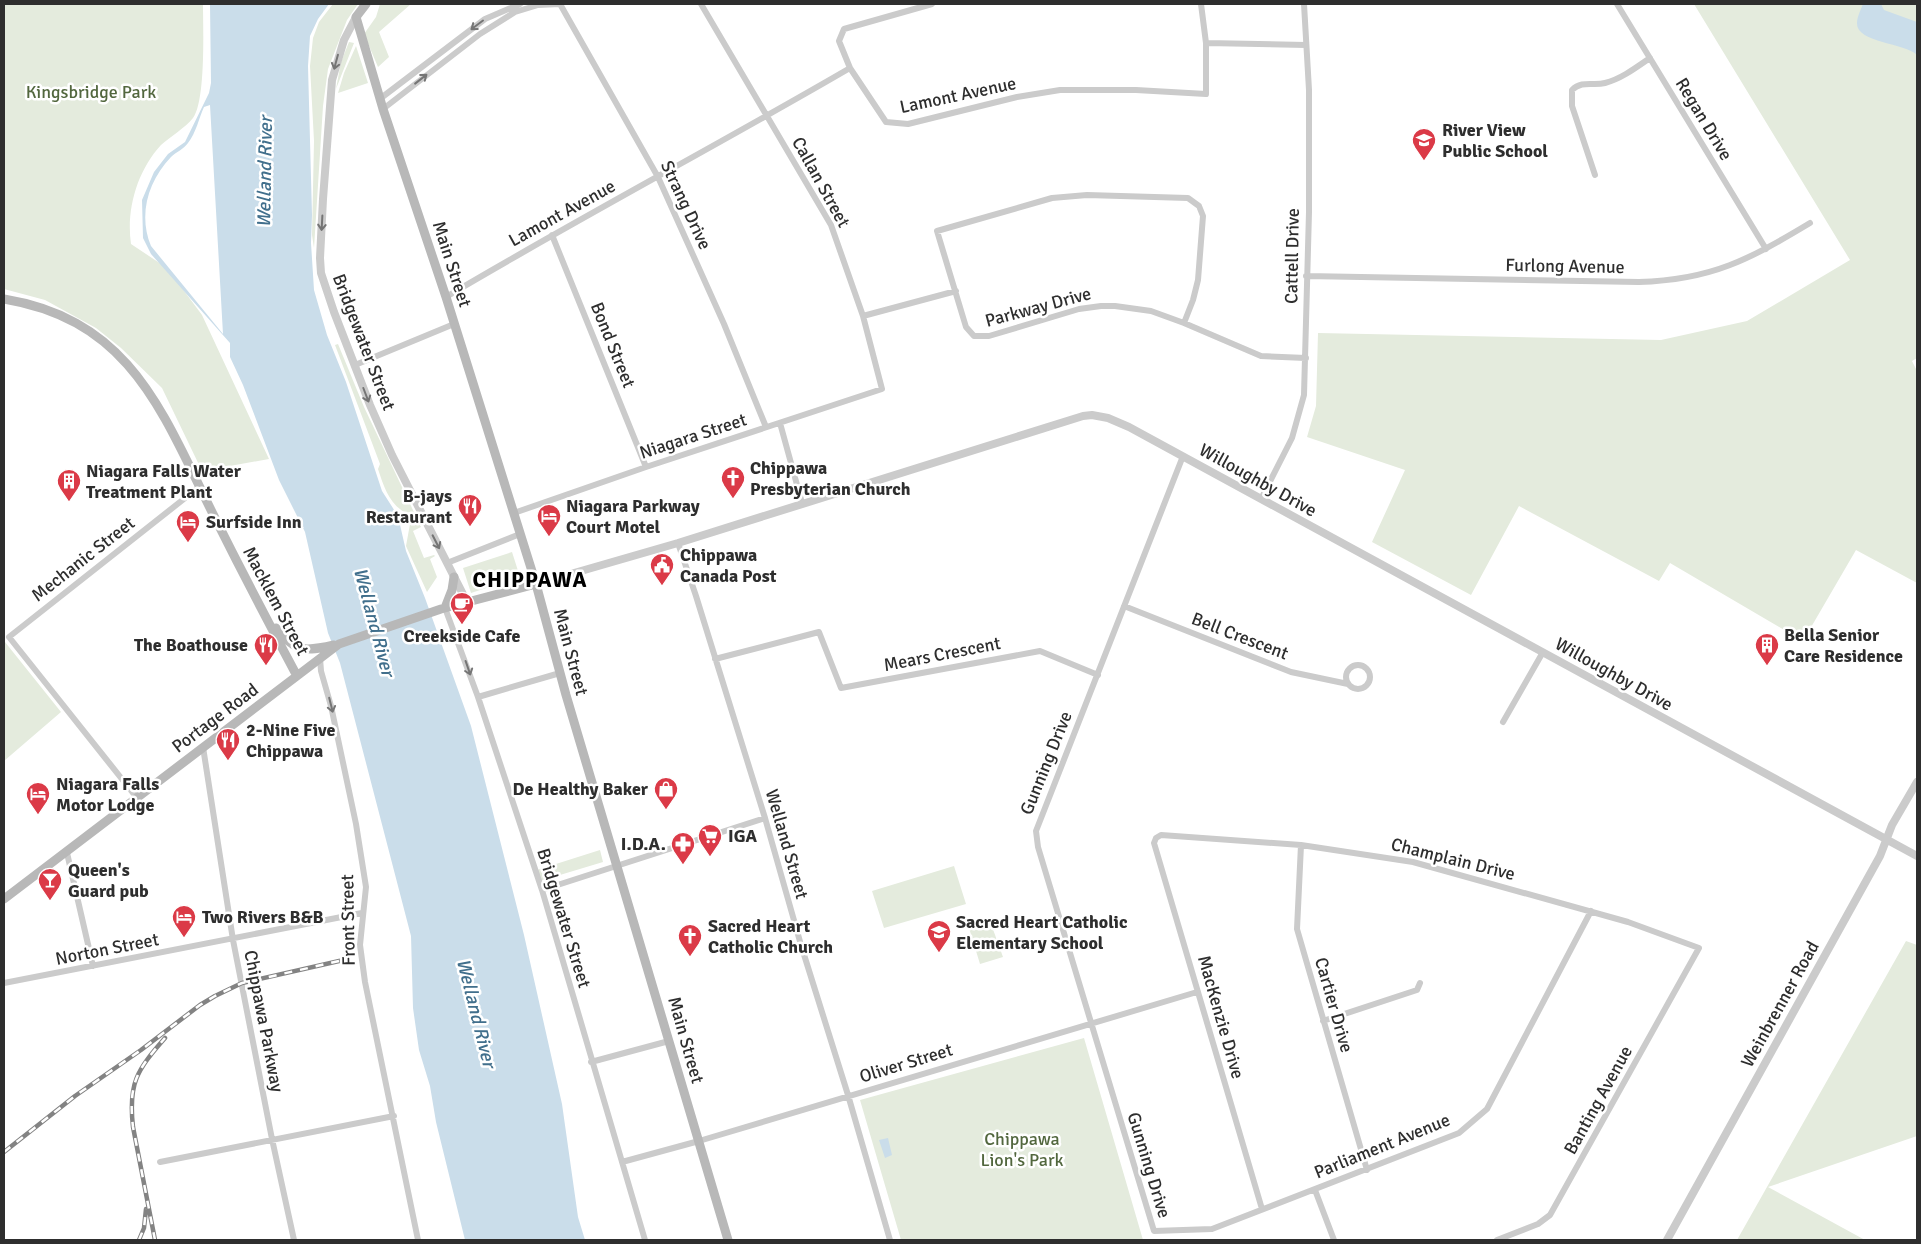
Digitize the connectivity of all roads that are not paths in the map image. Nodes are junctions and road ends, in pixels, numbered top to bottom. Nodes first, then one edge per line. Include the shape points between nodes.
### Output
1 (366, 4) edge
2 (520, 4) edge
3 (560, 4) edge
4 (701, 4) edge
5 (932, 4) edge
6 (1201, 4) edge
7 (1304, 4) edge
8 (1617, 4) edge
9 (356, 18) junction
10 (1206, 43) junction
11 (1306, 45) junction
12 (1650, 58) junction
13 (850, 68) junction
14 (381, 98) junction
15 (383, 109) junction
16 (767, 116) junction
17 (1595, 175) dead end
18 (658, 177) junction
19 (1810, 223) dead end
20 (552, 235) junction
21 (1766, 249) junction
22 (1306, 276) junction
23 (956, 291) junction
24 (446, 297) junction
25 (4, 299) edge
26 (863, 316) junction
27 (1184, 323) junction
28 (454, 324) junction
29 (1306, 358) junction
30 (355, 365) junction
31 (882, 389) joint
32 (780, 423) junction
33 (766, 427) junction
34 (1183, 456) junction
35 (646, 467) junction
36 (200, 487) junction
37 (1261, 499) junction
38 (802, 503) junction
39 (514, 513) junction
40 (520, 534) junction
41 (678, 543) junction
42 (447, 563) junction
43 (454, 577) junction
44 (536, 584) junction
45 (467, 602) junction
46 (1124, 606) junction
47 (260, 607) junction
48 (443, 608) junction
49 (1543, 652) junction
50 (318, 654) junction
51 (714, 659) junction
52 (560, 673) junction
53 (1098, 675) junction
54 (297, 676) junction
55 (1348, 684) dead end
56 (478, 696) junction
57 (1503, 722) dead end
58 (203, 747) junction
59 (1917, 782) edge
60 (137, 798) junction
61 (765, 818) junction
62 (1161, 835) joint
63 (1886, 840) junction
64 (1301, 845) junction
65 (66, 853) junction
66 (1917, 856) edge
67 (617, 866) junction
68 (542, 890) junction
69 (4, 900) edge
70 (1591, 911) junction
71 (362, 913) junction
72 (233, 940) junction
73 (1699, 948) joint
74 (94, 966) junction
75 (4, 983) edge
76 (1420, 983) dead end
77 (1198, 992) junction
78 (1323, 1021) junction
79 (1091, 1024) junction
80 (669, 1041) junction
81 (591, 1062) junction
82 (848, 1095) junction
83 (394, 1116) junction
84 (272, 1139) junction
85 (698, 1141) junction
86 (160, 1162) dead end
87 (622, 1162) junction
88 (1367, 1170) junction
89 (1315, 1190) junction
90 (1262, 1210) junction
91 (1154, 1232) joint
92 (294, 1240) edge
93 (418, 1240) edge
94 (645, 1240) edge
95 (728, 1240) edge
96 (890, 1240) edge
97 (1334, 1240) edge
98 (1497, 1240) edge
99 (1667, 1240) edge

1 - 9 main road
2 -> 14 street via 486,19
15 -> 3 street via 480,34 515,12 538,5
3 - 18 street, Strang Drive
4 - 16 street, Callan Street
5 - 13 street via 844,29 839,41
6 - 10 street
7 - 11 street, Cattell Drive
8 - 12 street, Regan Drive
9 - 14 main road, Main Street
9 -> 30 street, Bridgewater Street via 344,40 332,80 320,258 328,295
10 - 11 street
10 - 13 street, Lamont Avenue via 1206,94 1060,90 1017,97 908,124 886,122
11 - 22 street, Cattell Drive via 1309,90
12 - 17 street via 1608,83 1583,83 1572,90 1572,106
12 - 21 street, Regan Drive
13 - 16 street, Lamont Avenue
14 - 15 main road, Main Street
15 - 24 main road, Main Street
16 - 18 street, Lamont Avenue
16 - 26 street, Callan Street via 831,225
18 - 20 street, Lamont Avenue
18 - 33 street, Strang Drive
19 - 21 street, Furlong Avenue
20 - 24 street, Lamont Avenue
20 - 35 street, Bond Street
21 - 22 street, Furlong Avenue via 1705,274 1656,282
22 - 29 street, Cattell Drive
23 - 26 street
23 - 27 street, Parkway Drive via 966,327 978,338 1079,309 1101,306 1139,308
23 - 27 street via 937,231 1052,198 1188,198 1199,206 1203,216 1198,280
24 - 28 main road, Main Street
25 - 36 main road, Macklem Street via 62,316 115,351 150,392
26 - 31 street, Callan Street
27 - 29 street, Parkway Drive via 1253,354 1269,358
28 - 30 street
28 - 39 main road, Main Street
29 - 37 street, Cattell Drive via 1304,395 1296,428
30 -> 42 street, Bridgewater Street via 392,455
31 - 32 street, Niagara Street
32 - 33 street, Niagara Street
32 - 38 street
33 - 35 street, Niagara Street
34 - 37 street, Willoughby Drive
34 - 38 street, Willoughby Drive via 1114,420 1083,416
34 - 46 street, Gunning Drive
35 - 39 street, Niagara Street
36 - 47 main road, Macklem Street
36 - 60 street, Mechanic Street via 8,636
37 - 49 street, Willoughby Drive
38 - 41 street, Willoughby Drive
39 - 40 main road, Main Street
40 - 42 street
40 - 44 main road, Main Street
41 - 44 street, Willoughby Drive
41 - 51 street, Welland Street
42 - 43 street, Bridgewater Street
43 - 45 street, Bridgewater Street
43 - 48 main road
44 - 45 main road, Portage Road
44 - 52 main road, Main Street
45 - 48 main road, Portage Road
46 - 53 street, Gunning Drive
46 - 55 street, Bell Crescent via 1284,669
47 - 50 main road via 295,648
47 - 54 main road, Macklem Street
48 - 50 main road, Portage Road
48 -> 56 street, Bridgewater Street
49 - 57 street
49 - 63 street, Willoughby Drive
50 - 54 main road, Portage Road
50 -> 71 street, Front Street via 356,824 366,887
51 - 53 street, Mears Crescent via 819,632 841,688 1040,650
51 - 61 street, Welland Street
52 - 56 street
52 - 67 main road, Main Street
53 - 79 street, Gunning Drive via 1036,831 1038,848
54 - 58 main road, Portage Road
56 - 68 street, Bridgewater Street
58 - 60 main road, Portage Road
58 - 72 street, Chippawa Parkway
59 - 63 street, Weinbrenner Road
60 - 65 main road, Portage Road
61 - 67 street
61 - 82 street, Welland Street
62 - 64 street, Champlain Drive
62 - 77 street, MacKenzie Drive via 1154,842
63 - 66 street, Willoughby Drive
63 - 99 street, Weinbrenner Road via 1876,864
64 - 70 street, Champlain Drive via 1422,864
64 - 78 street, Cartier Drive via 1297,929
65 - 69 main road, Portage Road
65 - 74 street
67 - 68 street
67 - 80 main road, Main Street
68 - 81 street, Bridgewater Street
70 - 73 street, Champlain Drive
70 - 88 street, Parliament Avenue via 1487,1109 1459,1133
71 - 72 street, Norton Street
71 - 83 street, Front Street via 360,945
72 - 74 street, Norton Street
72 - 84 street, Chippawa Parkway
73 - 98 street, Banting Avenue via 1554,1209 1538,1224
74 - 75 street, Norton Street
76 - 78 street via 1417,990
77 - 79 street, Oliver Street
77 - 90 street, MacKenzie Drive
78 - 88 street, Cartier Drive
79 - 82 street, Oliver Street
79 - 91 street, Gunning Drive
80 - 81 street
80 - 85 main road, Main Street
81 - 87 street, Bridgewater Street
82 - 85 street, Oliver Street
82 - 96 street, Welland Street
83 - 84 street
83 - 93 street, Front Street
84 - 86 street
84 - 92 street, Chippawa Parkway
85 - 87 street, Oliver Street
85 - 95 main road, Main Street
87 - 94 street, Bridgewater Street
88 - 89 street, Parliament Avenue
89 - 90 street, Parliament Avenue
89 - 97 street
90 - 91 street, Parliament Avenue via 1205,1230

